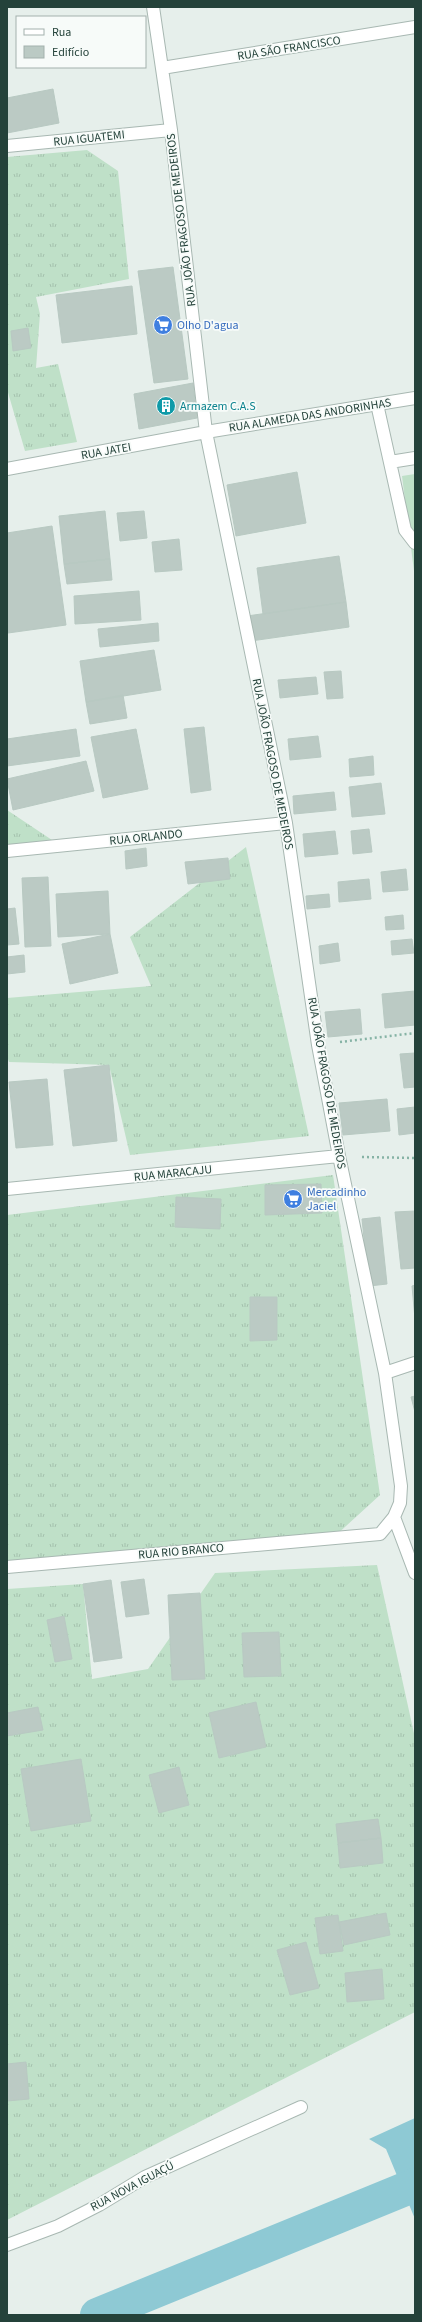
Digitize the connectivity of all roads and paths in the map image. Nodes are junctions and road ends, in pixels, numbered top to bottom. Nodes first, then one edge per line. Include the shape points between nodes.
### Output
1 (153, 7) edge
2 (415, 27) edge
3 (162, 68) junction
4 (171, 130) junction
5 (7, 146) edge
6 (415, 398) edge
7 (378, 404) junction
8 (206, 432) junction
9 (415, 458) edge
10 (390, 462) junction
11 (7, 469) edge
12 (415, 543) edge
13 (286, 823) junction
14 (7, 851) edge
15 (415, 1033) edge
16 (318, 1045) junction
17 (339, 1156) junction
18 (415, 1158) edge
19 (7, 1188) edge
20 (415, 1363) edge
21 (385, 1374) junction
22 (394, 1518) junction
23 (355, 1536) joint
24 (7, 1567) edge
25 (415, 1573) edge
26 (301, 2107) dead end
27 (7, 2245) edge

1 - 3 street, RUA JOÃO FRAGOSO DE MEDEIROS
2 - 3 street, RUA SÃO FRANCISCO
3 - 4 street, RUA JOÃO FRAGOSO DE MEDEIROS
4 - 5 street, RUA IGUATEMI
4 - 8 street, RUA JOÃO FRAGOSO DE MEDEIROS
6 - 7 street, RUA ALAMEDA DAS ANDORINHAS
7 - 8 street, RUA ALAMEDA DAS ANDORINHAS
7 - 10 street
8 - 11 street, RUA JATEI
8 - 13 street, RUA JOÃO FRAGOSO DE MEDEIROS
9 - 10 street
10 - 12 street via 405,530
13 - 14 street, RUA ORLANDO
13 - 16 street, RUA JOÃO FRAGOSO DE MEDEIROS
15 - 16 path
16 - 17 street, RUA JOÃO FRAGOSO DE MEDEIROS
17 - 18 path
17 - 19 street, RUA MARACAJU
17 - 21 street, RUA JOÃO FRAGOSO DE MEDEIROS
20 - 21 street
21 - 22 street, RUA JOÃO FRAGOSO DE MEDEIROS via 401,1486 400,1503
22 - 23 street, RUA JOÃO FRAGOSO DE MEDEIROS via 380,1534
22 - 25 street
23 - 24 street, RUA RIO BRANCO
26 - 27 street, RUA NOVA IGUAÇÚ via 145,2177 58,2226

